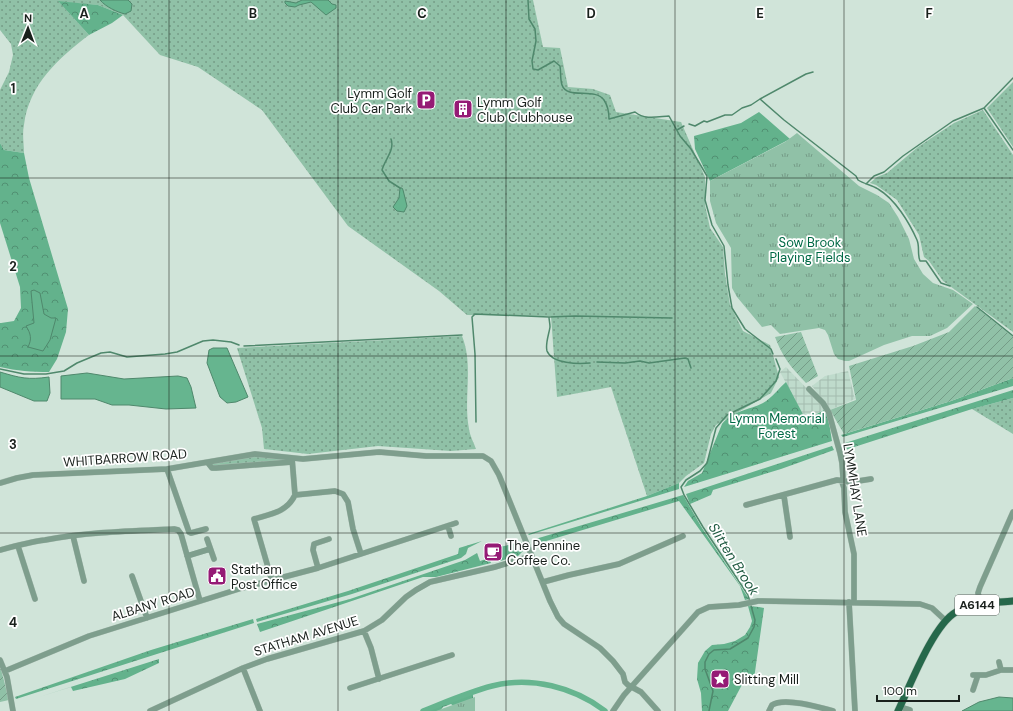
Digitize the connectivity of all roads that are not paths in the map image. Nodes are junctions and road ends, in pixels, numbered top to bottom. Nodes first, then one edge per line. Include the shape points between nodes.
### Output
1 (808, 389) dead end
2 (292, 460) junction
3 (208, 463) junction
4 (167, 469) junction
5 (871, 479) dead end
6 (842, 482) junction
7 (0, 483) edge
8 (295, 495) junction
9 (784, 496) junction
10 (746, 505) dead end
11 (1013, 512) edge
12 (456, 523) dead end
13 (448, 526) junction
14 (206, 529) dead end
15 (73, 536) junction
16 (451, 536) dead end
17 (683, 536) dead end
18 (790, 536) dead end
19 (207, 539) dead end
20 (329, 539) dead end
21 (18, 546) junction
22 (210, 549) junction
23 (0, 550) edge
24 (361, 554) junction
25 (187, 556) junction
26 (531, 556) junction
27 (214, 559) dead end
28 (318, 568) junction
29 (132, 576) dead end
30 (84, 581) dead end
31 (272, 581) junction
32 (542, 582) junction
33 (35, 599) dead end
34 (1013, 600) edge
35 (200, 601) junction
36 (851, 602) junction
37 (981, 604) junction
38 (147, 618) junction
39 (946, 621) junction
40 (364, 631) junction
41 (452, 655) dead end
42 (0, 660) edge
43 (999, 662) dead end
44 (243, 668) junction
45 (1000, 670) junction
46 (1013, 670) edge
47 (5, 671) junction
48 (379, 679) junction
49 (631, 687) junction
50 (350, 688) dead end
51 (973, 690) dead end
52 (912, 704) dead end
53 (615, 709) edge
54 (899, 709) edge
55 (13, 711) edge
56 (152, 711) edge
57 (260, 711) edge
58 (658, 711) edge
59 (769, 711) edge
60 (833, 711) edge
61 (856, 711) edge
62 (910, 711) edge

1 - 6 street, LYMMHAY LANE via 829,413 840,453
2 - 3 street, WHITBARROW ROAD via 255,454
2 - 3 street via 216,468 212,468
2 - 8 street
2 - 26 street, WHITBARROW ROAD via 379,452 426,456 484,456 491,461 499,475
3 - 4 street, WHITBARROW ROAD
4 - 7 street, WHITBARROW ROAD via 32,474
4 - 14 street via 189,532
5 - 6 street
6 - 9 street via 837,480
6 - 36 street, LYMMHAY LANE via 854,554
8 - 24 street via 335,491 343,494 348,502
8 - 31 street via 289,505 282,510 254,519
9 - 10 street
9 - 18 street
11 - 37 street via 980,587 978,593
12 - 13 street, ALBANY ROAD
13 - 16 street
13 - 24 street, ALBANY ROAD
15 - 21 street
15 - 25 street via 174,529 181,534
15 - 30 street
17 - 32 street via 618,564
19 - 22 street
20 - 28 street via 317,542 313,547
21 - 23 street
21 - 33 street
22 - 25 street
22 - 27 street
24 - 28 street, ALBANY ROAD
25 - 35 street
26 - 32 street, WHITBARROW ROAD
26 - 40 street, STATHAM AVENUE via 430,582 406,597 382,620
28 - 31 street, ALBANY ROAD
29 - 38 street
31 - 35 street, ALBANY ROAD
32 - 49 street, WHITBARROW ROAD via 561,621 600,648 613,661 623,674 625,682
34 - 37 main road, A6144
35 - 38 street, ALBANY ROAD
36 - 39 street via 924,605 932,608
36 - 49 street via 753,602 709,607 698,612
36 - 61 street, LYMMHAY LANE
37 - 39 main road, A6144 via 955,612
38 - 47 street, ALBANY ROAD via 89,636
39 - 54 main road, A6144 via 932,640
40 - 44 street, STATHAM AVENUE
40 - 48 street
41 - 48 street
42 - 47 street
43 - 45 street
44 - 56 street, STATHAM AVENUE
44 - 57 street
45 - 46 street
45 - 51 street via 991,674 976,675
47 - 55 street
48 - 50 street
49 - 53 street
49 - 58 street, WHITBARROW ROAD via 642,692
52 - 62 street
54 - 62 street
59 - 60 street via 772,705 781,702 811,705

